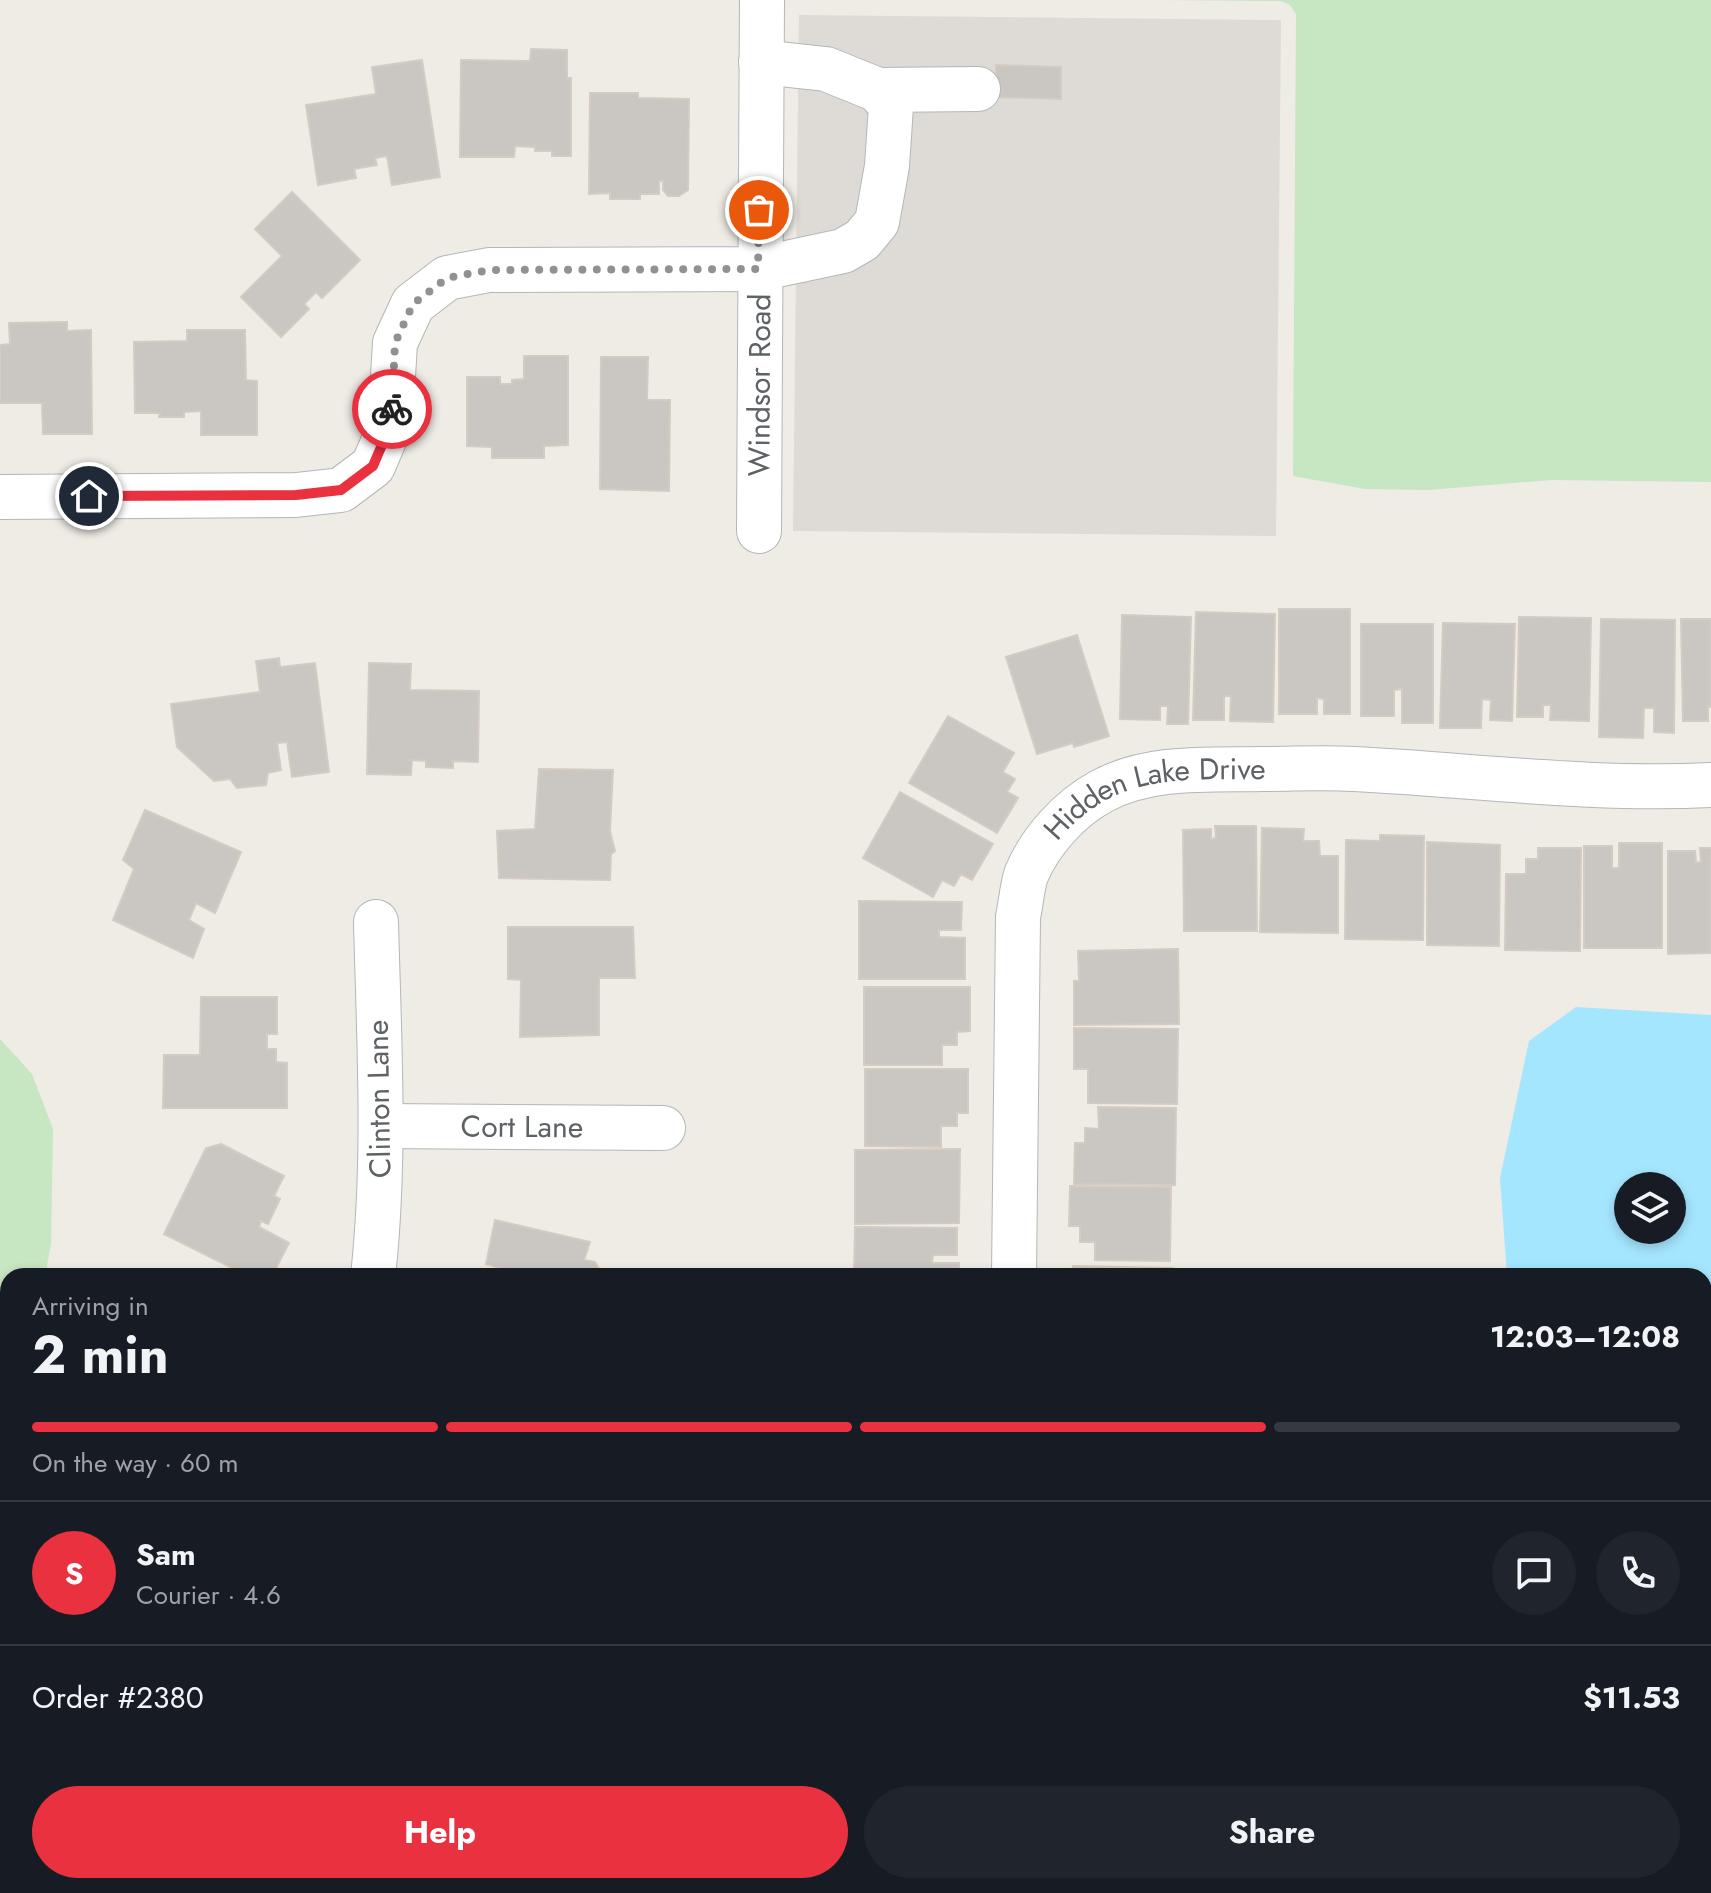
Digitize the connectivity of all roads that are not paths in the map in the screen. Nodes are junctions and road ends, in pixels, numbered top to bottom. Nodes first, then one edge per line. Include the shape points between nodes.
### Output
1 (762, 0) edge
2 (761, 62) junction
3 (978, 89) dead end
4 (878, 90) junction
5 (758, 269) junction
6 (0, 497) edge
7 (759, 531) dead end
8 (1711, 785) edge
9 (376, 922) dead end
10 (382, 1126) junction
11 (663, 1128) dead end
12 (374, 1268) edge
13 (1014, 1268) edge

1 - 2 street, Windsor Road
2 - 4 street via 826,69
2 - 5 street, Windsor Road
3 - 4 street
4 - 5 street via 891,106 877,222 843,251
5 - 6 street via 489,270 447,278 413,304 395,343 390,426 373,466 341,490 296,495
5 - 7 street, Windsor Road
8 - 13 street, Hidden Lake Drive via 1564,784 1350,769 1211,770 1141,776 1102,791 1068,816 1042,845 1026,876 1018,917
9 - 10 street, Clinton Lane
10 - 11 street, Cort Lane
10 - 12 street, Clinton Lane

